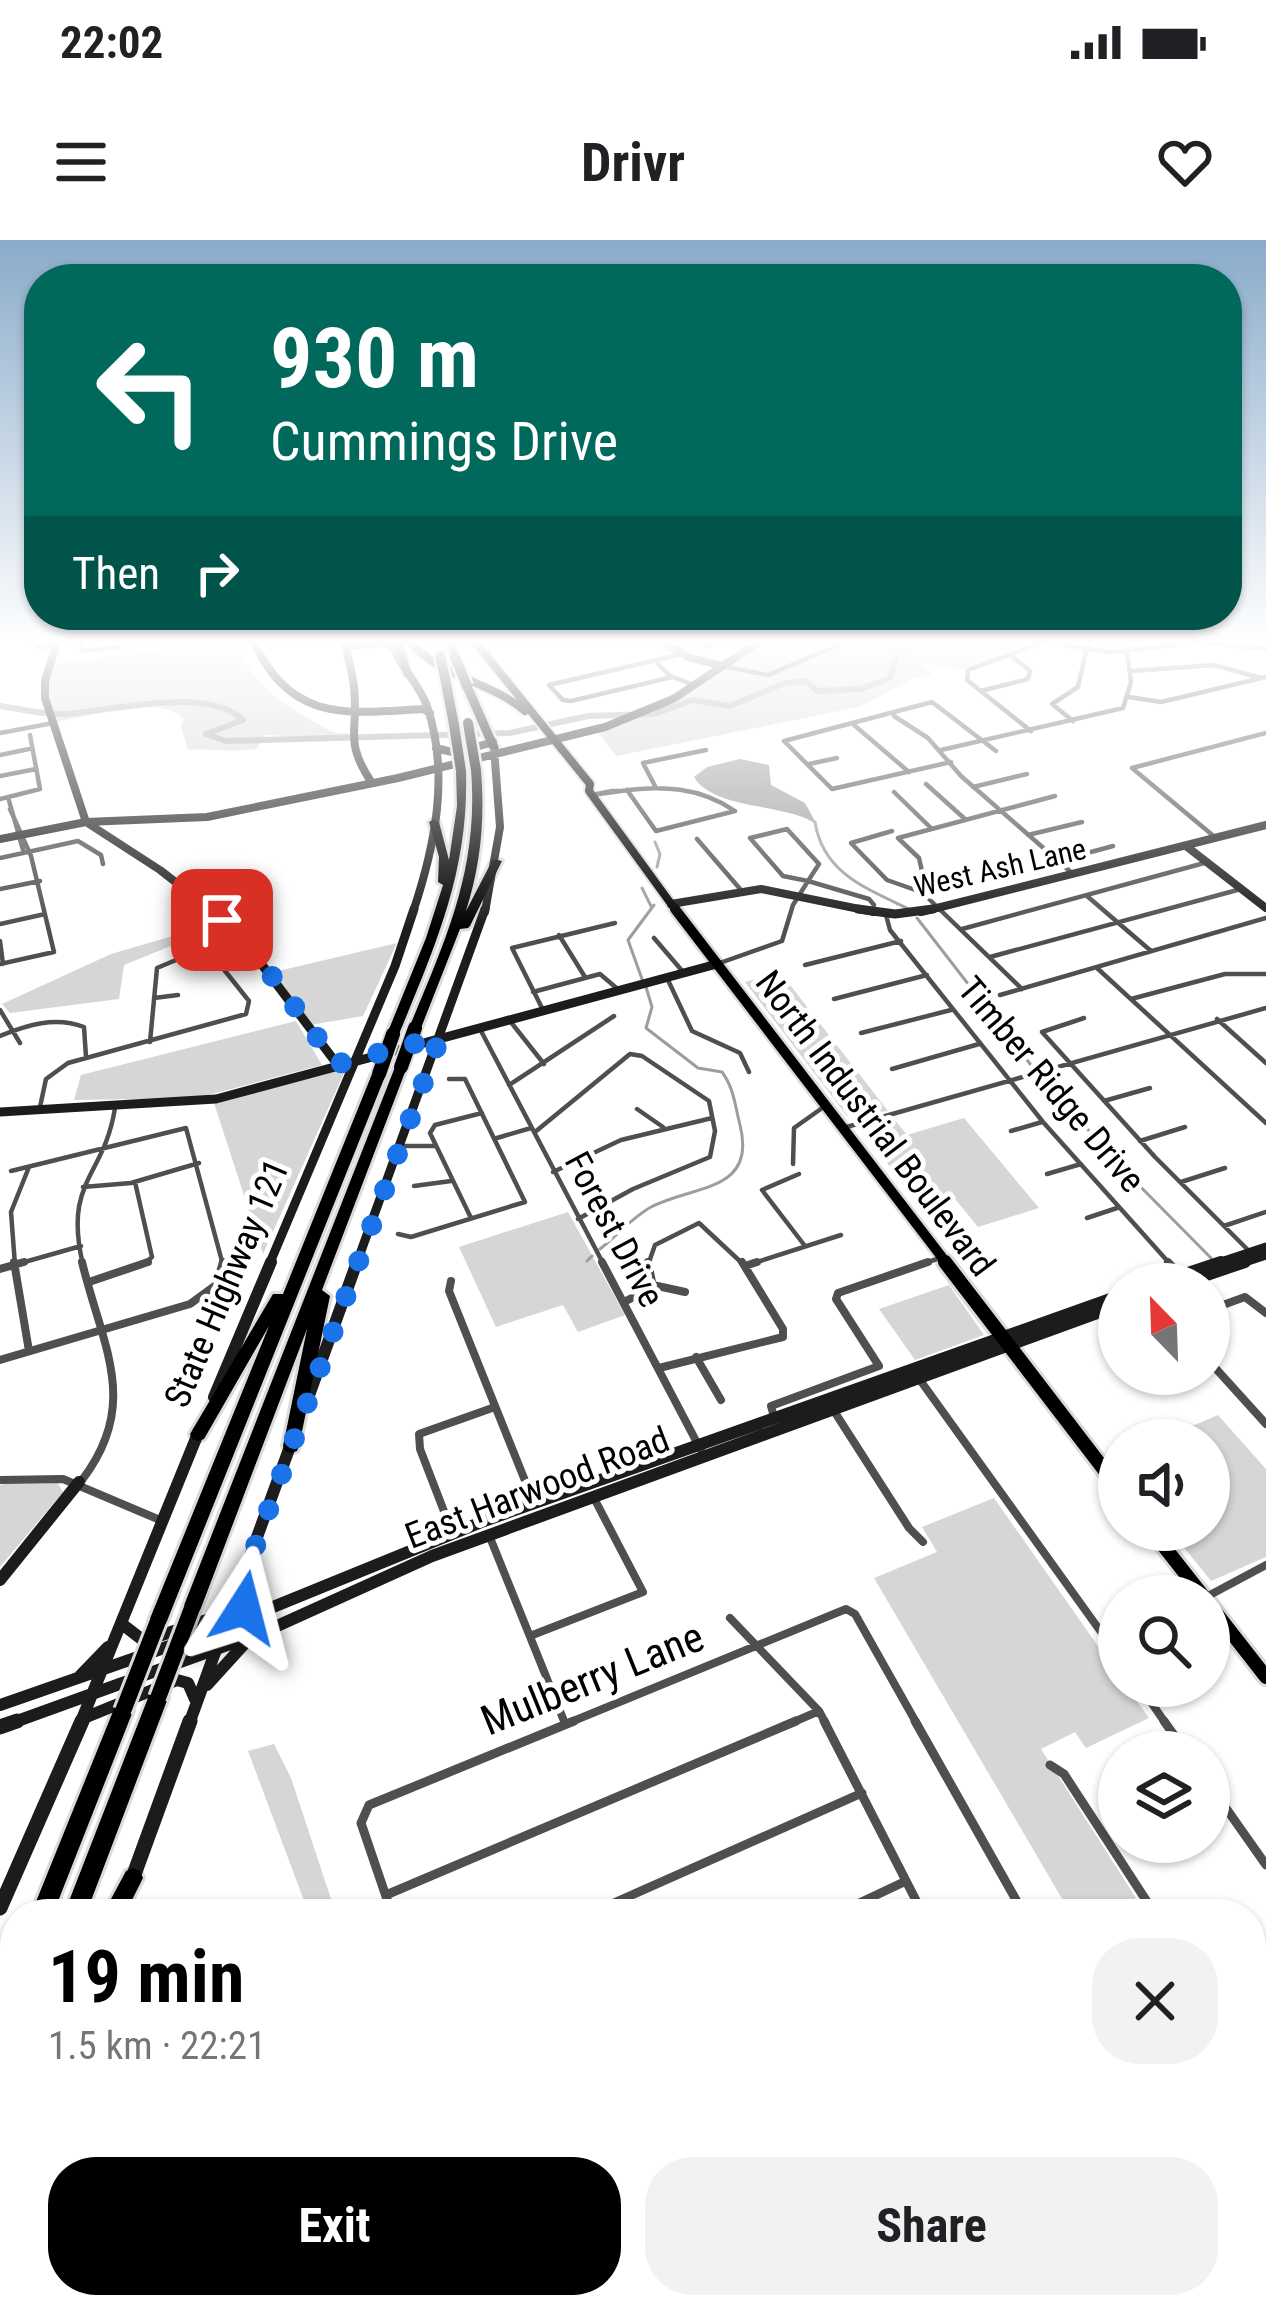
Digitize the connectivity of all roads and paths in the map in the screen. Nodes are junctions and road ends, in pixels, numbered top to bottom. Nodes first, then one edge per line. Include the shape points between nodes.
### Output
1 (30, 736) edge
2 (57, 736) edge
3 (354, 736) edge
4 (434, 736) edge
5 (456, 736) edge
6 (470, 736) edge
7 (491, 736) edge
8 (543, 736) edge
9 (545, 736) edge
10 (549, 736) edge
11 (806, 736) edge
12 (867, 736) edge
13 (921, 736) edge
14 (978, 736) edge
15 (1007, 736) edge
16 (1254, 736) edge
17 (985, 741) junction
18 (435, 745) junction
19 (494, 746) junction
20 (29, 749) junction
21 (509, 750) junction
22 (706, 750) dead end
23 (941, 750) junction
24 (996, 751) dead end
25 (0, 755) edge
26 (837, 758) dead end
27 (951, 762) junction
28 (809, 764) junction
29 (498, 767) junction
30 (35, 770) junction
31 (439, 771) junction
32 (909, 772) junction
33 (1027, 774) dead end
34 (0, 776) edge
35 (371, 782) junction
36 (926, 784) dead end
37 (655, 786) junction
38 (973, 787) junction
39 (624, 790) junction
40 (894, 792) dead end
41 (591, 793) junction
42 (1055, 796) dead end
43 (4, 798) edge
44 (1000, 811) junction
45 (965, 819) junction
46 (1082, 821) dead end
47 (86, 822) junction
48 (434, 822) junction
49 (1266, 825) edge
50 (931, 828) junction
51 (892, 831) dead end
52 (21, 834) junction
53 (1028, 835) junction
54 (0, 838) edge
55 (1216, 838) junction
56 (697, 839) dead end
57 (1113, 845) dead end
58 (1186, 846) junction
59 (26, 851) junction
60 (0, 860) edge
61 (497, 861) junction
62 (1058, 861) junction
63 (1208, 862) junction
64 (103, 864) dead end
65 (1075, 875) junction
66 (40, 881) junction
67 (808, 881) junction
68 (1241, 889) junction
69 (740, 890) junction
70 (1, 892) edge
71 (924, 892) junction
72 (800, 895) junction
73 (1087, 896) junction
74 (671, 904) junction
75 (874, 905) dead end
76 (938, 909) junction
77 (1266, 913) edge
78 (45, 914) junction
79 (886, 915) junction
80 (614, 923) dead end
81 (1119, 923) junction
82 (0, 924) edge
83 (961, 929) junction
84 (236, 935) junction
85 (559, 935) junction
86 (654, 938) dead end
87 (0, 941) edge
88 (901, 941) junction
89 (206, 947) junction
90 (1151, 951) junction
91 (988, 958) junction
92 (2, 964) edge
93 (717, 964) junction
94 (421, 965) junction
95 (805, 965) dead end
96 (1096, 968) junction
97 (684, 973) junction
98 (1266, 974) edge
99 (436, 975) junction
100 (926, 975) junction
101 (584, 977) junction
102 (667, 978) junction
103 (1022, 989) junction
104 (620, 991) junction
105 (533, 992) junction
106 (178, 995) dead end
107 (1000, 995) dead end
108 (154, 998) junction
109 (835, 998) dead end
110 (1131, 999) junction
111 (1266, 1008) edge
112 (0, 1010) edge
113 (952, 1010) junction
114 (544, 1012) junction
115 (614, 1016) dead end
116 (1084, 1018) dead end
117 (1217, 1019) junction
118 (510, 1021) junction
119 (479, 1028) junction
120 (16, 1030) junction
121 (861, 1033) dead end
122 (1170, 1035) junction
123 (0, 1036) edge
124 (440, 1037) junction
125 (20, 1042) dead end
126 (150, 1042) junction
127 (979, 1044) junction
128 (86, 1057) junction
129 (356, 1059) junction
130 (1067, 1063) junction
131 (1266, 1063) edge
132 (337, 1064) junction
133 (544, 1064) junction
134 (892, 1070) dead end
135 (748, 1072) dead end
136 (449, 1078) dead end
137 (1011, 1082) junction
138 (509, 1085) junction
139 (1150, 1088) dead end
140 (1104, 1101) junction
141 (825, 1106) junction
142 (40, 1107) junction
143 (115, 1108) junction
144 (637, 1109) dead end
145 (0, 1112) edge
146 (483, 1112) junction
147 (712, 1118) junction
148 (1043, 1122) junction
149 (1266, 1123) edge
150 (1185, 1126) dead end
151 (663, 1127) junction
152 (842, 1128) junction
153 (533, 1131) junction
154 (1011, 1131) dead end
155 (497, 1138) junction
156 (1140, 1141) junction
157 (592, 1143) dead end
158 (106, 1146) junction
159 (399, 1146) junction
160 (436, 1146) junction
161 (601, 1151) junction
162 (199, 1163) junction
163 (794, 1164) dead end
164 (1081, 1164) junction
165 (29, 1167) junction
166 (1225, 1168) dead end
167 (11, 1171) dead end
168 (553, 1172) junction
169 (799, 1174) dead end
170 (1047, 1174) dead end
171 (453, 1180) junction
172 (135, 1181) junction
173 (1181, 1182) junction
174 (414, 1186) dead end
175 (83, 1187) junction
176 (1118, 1207) junction
177 (1266, 1212) edge
178 (1087, 1218) dead end
179 (471, 1219) junction
180 (578, 1219) junction
181 (1224, 1226) junction
182 (316, 1227) junction
183 (398, 1234) dead end
184 (841, 1234) dead end
185 (337, 1235) junction
186 (81, 1246) junction
187 (805, 1246) junction
188 (1259, 1253) edge
189 (940, 1258) junction
190 (1168, 1263) edge
191 (17, 1264) junction
192 (1230, 1264) edge
193 (746, 1266) junction
194 (0, 1269) edge
195 (451, 1281) dead end
196 (89, 1282) junction
197 (653, 1285) junction
198 (685, 1292) dead end
199 (624, 1302) junction
200 (1230, 1302) edge
201 (1098, 1307) edge
202 (1266, 1313) edge
203 (101, 1330) junction
204 (1003, 1340) junction
205 (29, 1351) junction
206 (696, 1357) junction
207 (0, 1360) edge
208 (658, 1368) junction
209 (915, 1372) junction
210 (1230, 1384) edge
211 (721, 1400) dead end
212 (829, 1403) junction
213 (495, 1406) junction
214 (777, 1422) junction
215 (1266, 1424) edge
216 (198, 1434) junction
217 (291, 1446) junction
218 (701, 1450) junction
219 (1098, 1462) edge
220 (0, 1480) edge
221 (79, 1482) junction
222 (589, 1491) junction
223 (537, 1510) junction
224 (162, 1520) junction
225 (486, 1528) junction
226 (452, 1532) junction
227 (923, 1542) dead end
228 (1167, 1551) edge
229 (1266, 1565) edge
230 (362, 1568) junction
231 (1186, 1575) edge
232 (0, 1580) edge
233 (374, 1581) junction
234 (1230, 1590) edge
235 (237, 1597) junction
236 (262, 1610) junction
237 (730, 1618) dead end
238 (122, 1624) junction
239 (224, 1627) junction
240 (1098, 1627) edge
241 (266, 1631) junction
242 (1230, 1632) edge
243 (530, 1636) junction
244 (754, 1644) junction
245 (216, 1649) junction
246 (103, 1672) junction
247 (1266, 1677) edge
248 (75, 1680) junction
249 (92, 1696) junction
250 (195, 1703) junction
251 (0, 1705) edge
252 (819, 1711) junction
253 (29, 1718) junction
254 (564, 1721) junction
255 (0, 1727) edge
256 (70, 1740) junction
257 (1050, 1766) dead end
258 (862, 1793) junction
259 (1230, 1814) edge
260 (1266, 1865) edge
261 (133, 1878) joint
262 (906, 1881) junction
263 (386, 1895) junction
264 (4, 1899) edge
265 (48, 1899) edge
266 (81, 1899) edge
267 (124, 1899) edge
268 (387, 1899) edge
269 (623, 1899) edge
270 (868, 1899) edge
271 (915, 1899) edge
272 (1015, 1899) edge
273 (1145, 1899) edge

1 - 20 street
2 - 47 main road
3 - 35 main road
4 - 18 main road, State Highway 121
5 - 94 highway, bridge via 457,861
6 - 99 highway, bridge via 479,820 474,858
7 - 19 highway
8 - 19 main road
9 - 21 main road
10 - 41 main road, North Industrial Boulevard
11 - 28 street via 784,741
12 - 32 street
13 - 23 street
14 - 17 street
15 - 17 street
16 - 55 street via 1132,767
17 - 23 street
17 - 24 street
18 - 19 main road via 453,754
18 - 31 main road, State Highway 121
19 - 21 main road
19 - 29 main road
19 - 31 main road
20 - 25 street
20 - 30 street
21 - 29 main road
22 - 37 street via 643,763
23 - 27 street
26 - 28 street
27 - 32 street
27 - 38 street
28 - 32 street via 835,789
29 - 31 main road via 483,762
29 - 61 main road
30 - 34 street
30 - 43 street via 38,791
31 - 35 main road
31 - 35 main road
31 - 48 main road, State Highway 121
33 - 38 street
35 - 47 main road via 193,818
36 - 45 street
37 - 39 street
37 - 39 street via 735,811 656,831
38 - 44 street
39 - 41 street
40 - 50 street
41 - 74 main road, North Industrial Boulevard
42 - 44 street
43 - 52 street
44 - 45 street
44 - 53 street
45 - 50 street
46 - 53 street
47 - 52 main road
47 - 84 main road via 170,876
48 - 94 highway via 444,885
48 - 129 main road, State Highway 121 via 418,907
49 - 55 main road, West Ash Lane
50 - 71 street via 898,838 919,858
51 - 71 street via 851,843 886,880
52 - 54 main road
52 - 59 street
53 - 62 street
55 - 58 main road, West Ash Lane
56 - 69 street
57 - 62 street
58 - 63 main road
58 - 65 main road, West Ash Lane
59 - 60 street
59 - 64 street via 78,841
59 - 66 street
61 - 99 highway
61 - 124 main road
62 - 65 street
63 - 68 main road
63 - 73 street
65 - 76 main road, West Ash Lane
66 - 70 street
66 - 78 street
67 - 67 street via 777,872 750,838 787,829 819,864
67 - 72 street
67 - 75 street
68 - 77 main road
68 - 81 street
69 - 72 main road, West Ash Lane
69 - 74 main road, West Ash Lane
71 - 76 street
72 - 79 main road, West Ash Lane
72 - 93 street via 782,941
73 - 81 street
73 - 83 street
74 - 93 main road, North Industrial Boulevard
76 - 79 main road, West Ash Lane
76 - 83 street
77 - 90 street
78 - 82 street
78 - 92 street via 54,952
79 - 88 street, Timber Ridge Drive
80 - 85 street
81 - 90 street
81 - 91 street
83 - 91 street
84 - 89 street
84 - 132 main road
85 - 101 street
85 - 105 street via 512,949
86 - 97 street
87 - 92 street
88 - 95 street
88 - 100 street, Timber Ridge Drive
89 - 108 street via 158,968
89 - 126 street via 249,1011
90 - 96 street
91 - 103 street
93 - 97 main road
93 - 141 main road, North Industrial Boulevard
94 - 182 highway, bridge
96 - 103 street
96 - 110 street
97 - 102 main road
98 - 110 street via 1225,974
99 - 185 highway, bridge
100 - 109 street
100 - 113 street, Timber Ridge Drive
101 - 104 street via 603,974
101 - 105 street
102 - 104 main road
102 - 135 street via 692,1031 740,1053
103 - 107 street
104 - 114 main road
105 - 114 street
106 - 108 street
108 - 126 street
110 - 122 street
111 - 117 street
112 - 120 street
113 - 121 street
113 - 127 street, Timber Ridge Drive
114 - 118 main road
115 - 133 street via 575,1034
116 - 130 street via 1042,1032
117 - 122 street
117 - 131 street
118 - 119 main road
118 - 133 street
119 - 124 main road
119 - 138 street, Forest Drive
120 - 123 street
120 - 125 street
120 - 128 street via 81,1023
122 - 130 street
122 - 149 street
124 - 129 main road
124 - 159 main road
126 - 128 street
127 - 134 street
127 - 137 street, Timber Ridge Drive
128 - 142 street via 50,1073
129 - 132 main road
129 - 216 main road, State Highway 121
130 - 137 street
130 - 140 street
132 - 143 main road via 216,1099
133 - 138 street
136 - 146 street via 465,1079
137 - 148 street, Timber Ridge Drive
137 - 152 street
138 - 153 street, Forest Drive
139 - 140 street
140 - 156 street
141 - 152 main road, North Industrial Boulevard
141 - 163 street via 794,1128
142 - 143 main road
142 - 145 main road
143 - 158 street
144 - 151 street
146 - 155 street
146 - 160 street via 435,1126
147 - 151 street
147 - 153 street via 706,1098 632,1054
147 - 180 street via 714,1153 705,1162
148 - 154 street
148 - 164 street, Timber Ridge Drive
150 - 156 street
151 - 161 street
152 - 189 main road, North Industrial Boulevard
153 - 155 street
153 - 168 street, Forest Drive
155 - 179 street via 526,1202
156 - 173 street
157 - 161 street
158 - 162 street via 186,1128
158 - 165 street
158 - 175 street
159 - 160 street
159 - 217 main road
160 - 171 street
161 - 168 street
162 - 172 street
162 - 203 street via 222,1275 203,1297
164 - 170 street
164 - 176 street, Timber Ridge Drive
165 - 167 street
165 - 191 street via 10,1212
166 - 173 street
168 - 180 street, Forest Drive
169 - 187 street via 762,1191
171 - 174 street
171 - 179 street
172 - 175 street
172 - 196 street via 152,1257
173 - 181 street
175 - 186 street via 76,1216
176 - 178 street
176 - 190 street, Timber Ridge Drive
177 - 181 street
179 - 183 street
180 - 199 street, Forest Drive
181 - 188 street
182 - 216 highway
182 - 265 highway, bridge
184 - 187 street
185 - 217 highway
185 - 266 highway, bridge
186 - 191 street
186 - 196 street
187 - 193 street
188 - 192 main road
189 - 204 main road, North Industrial Boulevard
189 - 214 street via 838,1293 879,1366 770,1406
191 - 194 street
191 - 205 street
193 - 197 street via 695,1223 651,1250
193 - 206 street via 784,1335
195 - 213 street
196 - 203 street
197 - 198 street
197 - 199 street
199 - 208 street, Forest Drive
200 - 202 street via 1250,1298
201 - 204 main road, East Harwood Road
203 - 205 street
203 - 221 street via 114,1428
204 - 209 main road, East Harwood Road
204 - 219 main road, North Industrial Boulevard
205 - 207 street
206 - 208 street
206 - 211 street
208 - 218 street, Forest Drive
209 - 212 main road, East Harwood Road
209 - 240 street
210 - 215 street
212 - 214 main road, East Harwood Road
212 - 227 street
213 - 223 street
213 - 226 street via 419,1435
214 - 218 main road, East Harwood Road
216 - 224 main road, State Highway 121
217 - 235 main road
218 - 222 main road, East Harwood Road
220 - 221 street via 40,1473
221 - 224 street
221 - 232 main road
222 - 223 main road, East Harwood Road
222 - 243 street via 643,1592
223 - 225 main road, East Harwood Road
224 - 238 main road, State Highway 121
225 - 226 main road, East Harwood Road
225 - 233 main road, East Harwood Road
225 - 243 street
226 - 230 main road, East Harwood Road
228 - 231 main road
229 - 234 street
230 - 233 main road
230 - 236 main road, East Harwood Road
233 - 241 main road, East Harwood Road
235 - 236 main road via 244,1608
235 - 238 main road via 223,1612 161,1638 135,1638
235 - 239 main road
236 - 239 main road, East Harwood Road
237 - 244 street
238 - 246 main road, State Highway 121
238 - 248 main road via 103,1656
239 - 245 main road
239 - 246 main road, East Harwood Road
241 - 245 main road, East Harwood Road
241 - 250 main road via 226,1658
242 - 247 main road
243 - 254 street
244 - 252 street
244 - 254 street, Mulberry Lane
244 - 272 street, Mulberry Lane via 851,1611
245 - 249 main road, East Harwood Road
245 - 250 main road
246 - 248 main road, East Harwood Road
246 - 249 main road, State Highway 121
248 - 251 main road, East Harwood Road
249 - 253 main road, East Harwood Road
249 - 256 main road, State Highway 121
250 - 256 main road via 188,1683 177,1680 88,1714
250 - 261 main road
252 - 258 street
252 - 263 street
253 - 255 main road, East Harwood Road
253 - 256 main road via 62,1717
254 - 263 street, Mulberry Lane via 378,1799 362,1814
256 - 264 main road, State Highway 121
257 - 273 street via 1064,1774
258 - 262 street
258 - 269 street
259 - 260 street
261 - 267 highway
262 - 270 street
262 - 271 street
263 - 268 street

